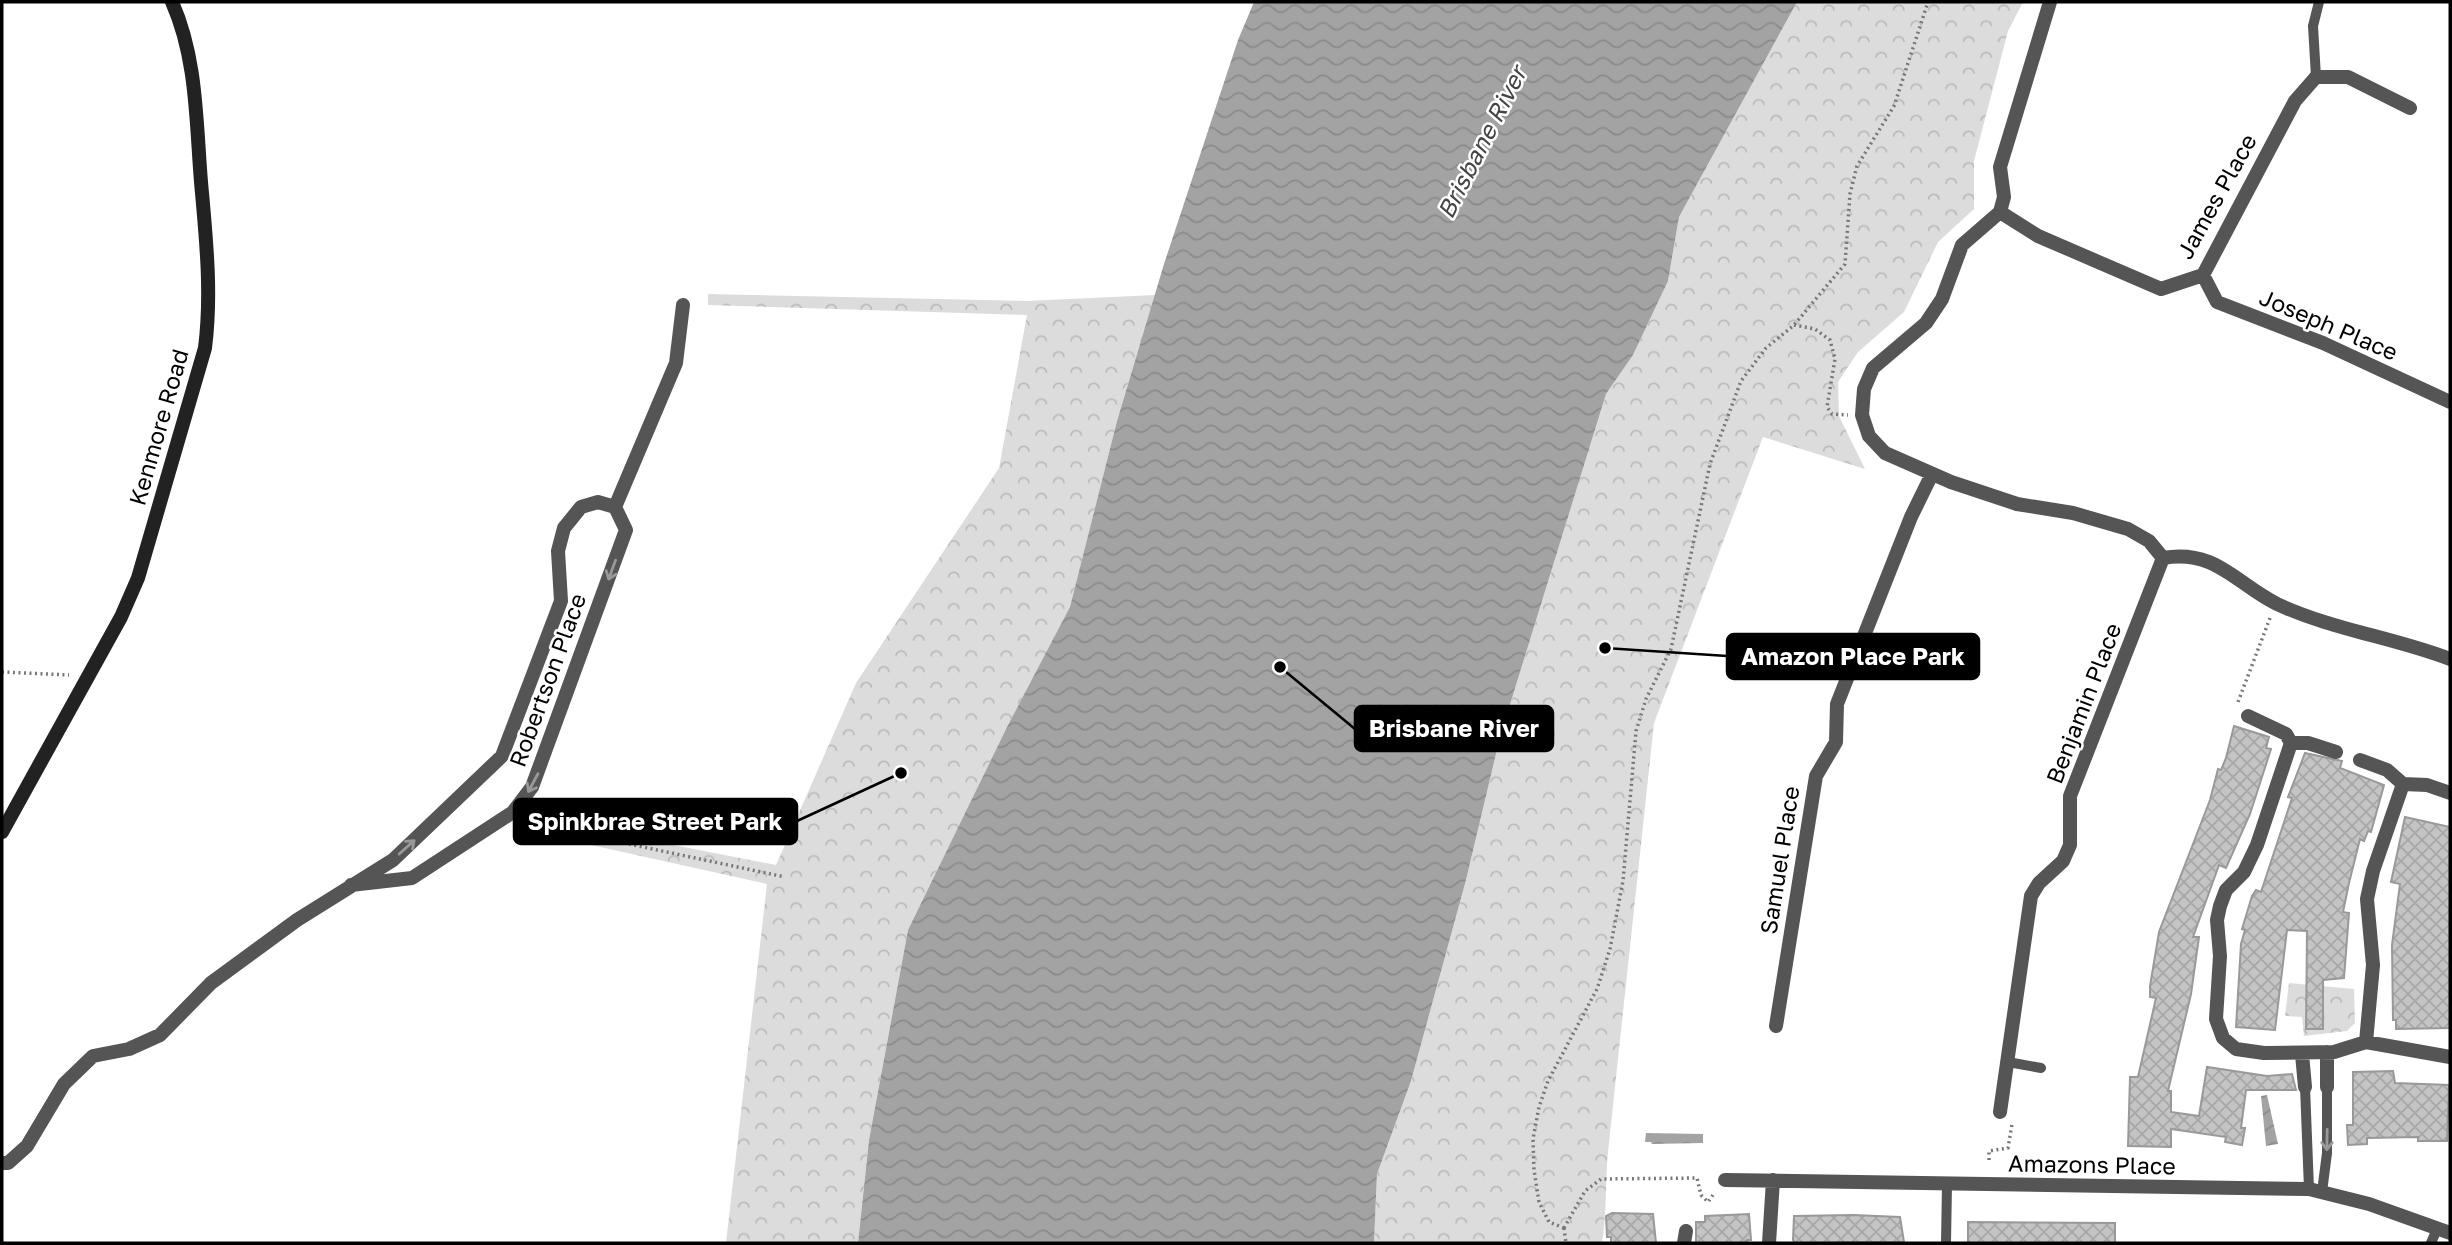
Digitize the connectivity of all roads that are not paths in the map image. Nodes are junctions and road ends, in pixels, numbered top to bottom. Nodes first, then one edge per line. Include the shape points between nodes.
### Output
1 (172, 2) edge
2 (2050, 2) edge
3 (2319, 2) edge
4 (2316, 77) junction
5 (2410, 107) dead end
6 (2000, 212) junction
7 (2203, 275) junction
8 (683, 304) dead end
9 (2450, 402) edge
10 (1932, 474) junction
11 (615, 507) junction
12 (2163, 558) junction
13 (2450, 659) edge
14 (2248, 716) road end
15 (2291, 743) junction
16 (2336, 752) dead end
17 (2360, 760) dead end
18 (2403, 784) junction
19 (2450, 793) edge
20 (2, 832) edge
21 (351, 886) junction
22 (1776, 1026) dead end
23 (2366, 1042) junction
24 (2327, 1052) junction
25 (2302, 1054) junction
26 (2450, 1057) edge
27 (2008, 1062) junction
28 (2041, 1068) dead end
29 (2327, 1087) joint
30 (2306, 1095) junction
31 (2327, 1103) junction
32 (2006, 1113) road end
33 (4, 1166) edge
34 (1725, 1180) road end
35 (1773, 1181) junction
36 (1947, 1184) junction
37 (2316, 1190) junction
38 (2443, 1231) edge
39 (1769, 1243) edge
40 (1946, 1243) edge
41 (2431, 1243) edge

1 - 20 street, Kenmore Road via 182,25 193,78 208,271 205,348 138,578
2 - 6 street via 2000,167 2004,197
3 - 4 lane via 2313,26
4 - 5 street via 2348,77
4 - 7 street, James Place via 2295,101
6 - 7 street, James Place via 2038,236 2161,289
6 - 10 street via 1962,245 1942,299 1926,323 1873,368 1864,389 1861,415 1876,446
7 - 9 street, Joseph Place via 2217,302 2323,343
8 - 11 street via 676,363
10 - 12 street via 2017,504 2073,513 2128,529 2149,541
10 - 22 street, Samuel Place via 1837,704 1836,742 1816,776
21 -> 11 street, Robertson Place via 393,860 502,756 561,601 558,551 564,528 581,507 598,502
11 -> 21 street, Robertson Place via 626,530 532,787 513,812 412,878
12 - 13 street via 2185,555 2222,566 2276,603 2335,627
12 - 27 street, Benjamin Place via 2070,796 2070,845 2063,861 2031,896
14 - 15 street via 2286,734
15 - 16 street
15 - 25 street via 2257,845 2220,906 2216,1019 2223,1038 2236,1049
17 - 18 street via 2387,770
18 - 19 street via 2427,785
18 - 23 street via 2367,899 2373,965
21 - 33 street, Robertson Place via 211,983 160,1035 129,1049 93,1056 64,1084 27,1146
23 - 24 street
23 - 26 street
24 - 25 street
24 - 29 street
25 - 30 street
27 - 28 lane
27 - 32 street, Benjamin Place
29 - 31 lane
30 - 31 lane
30 - 37 lane
31 -> 37 lane
34 - 35 street, Amazons Place
35 - 36 street, Amazons Place
35 - 39 street
36 - 37 street, Amazons Place
36 - 40 lane
37 - 38 street, Amazons Place
38 - 41 lane

